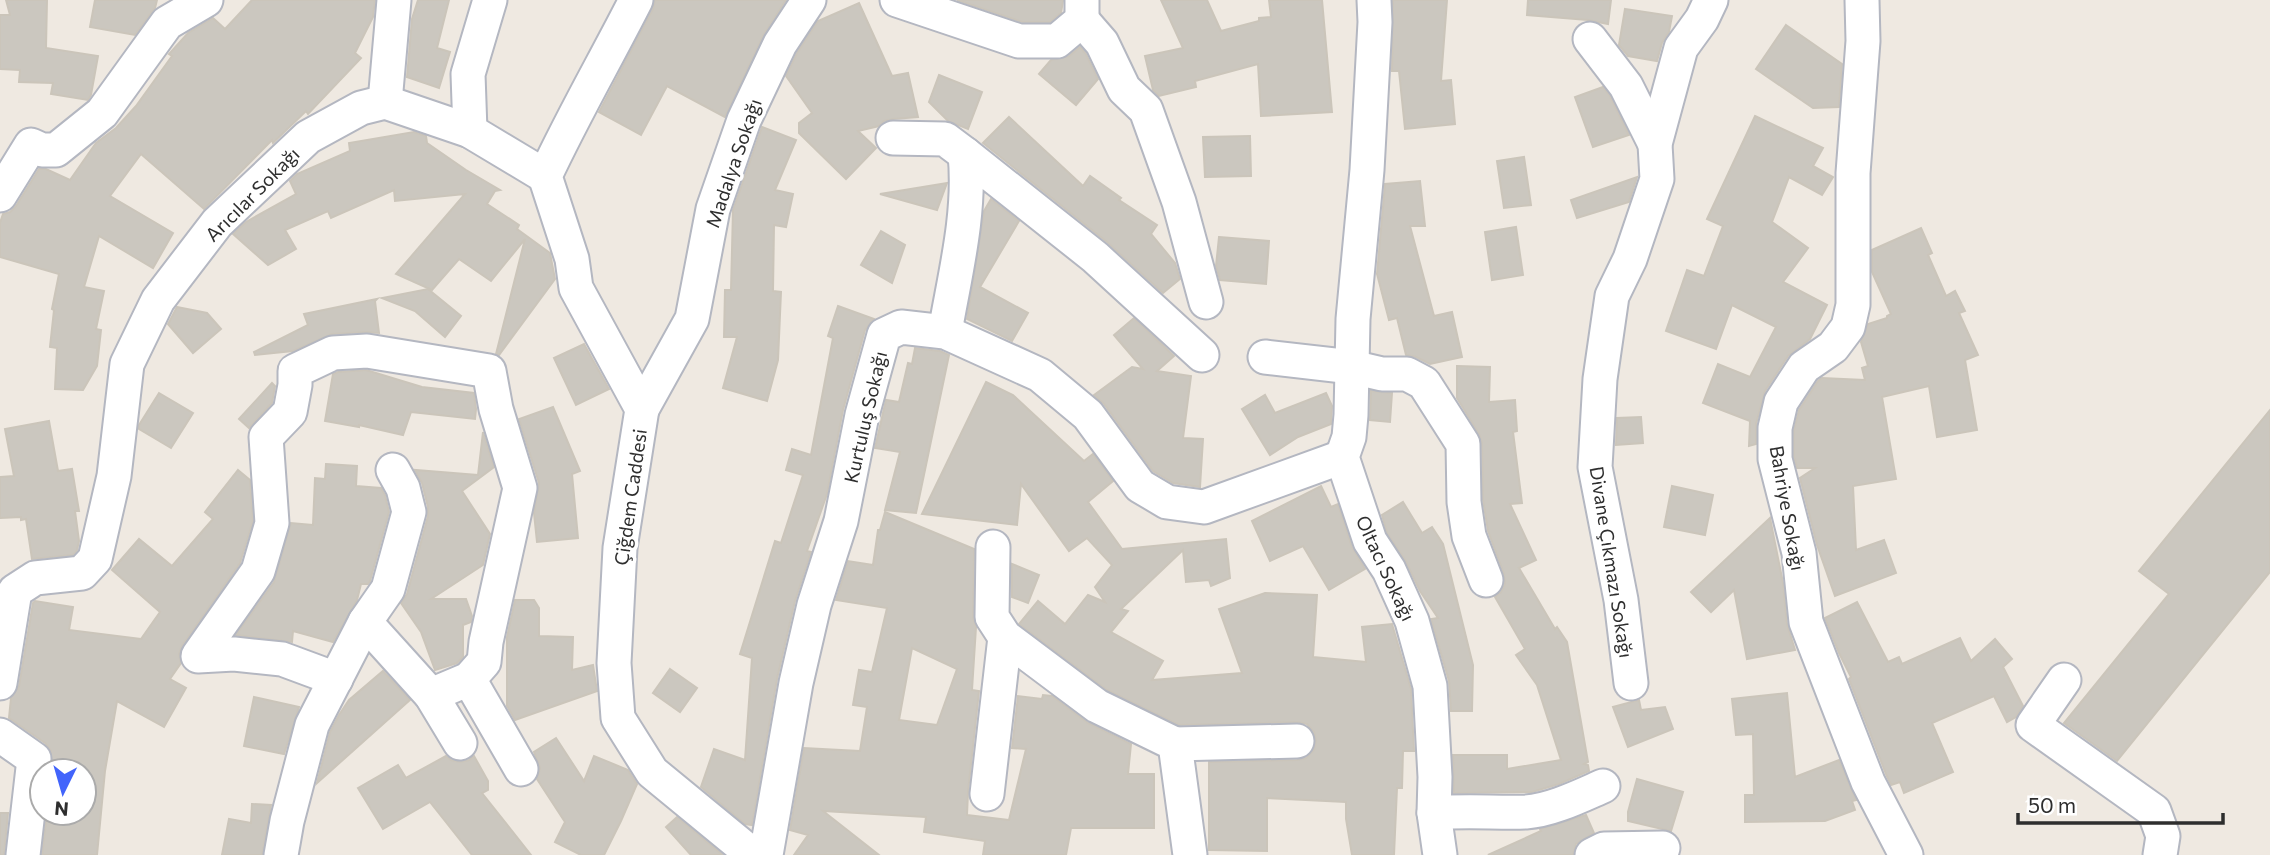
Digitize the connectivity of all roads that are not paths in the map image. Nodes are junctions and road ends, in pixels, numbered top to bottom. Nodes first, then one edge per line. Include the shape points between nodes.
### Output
1 (206, 0) edge
2 (394, 0) edge
3 (490, 0) edge
4 (636, 0) edge
5 (808, 0) edge
6 (897, 0) edge
7 (1374, 0) edge
8 (1711, 0) edge
9 (1862, 0) edge
10 (1082, 10) edge
11 (1590, 39) dead end
12 (385, 102) junction
13 (470, 131) junction
14 (893, 138) dead end
15 (1655, 145) junction
16 (965, 154) junction
17 (545, 176) junction
18 (0, 195) edge
19 (1206, 302) dead end
20 (945, 332) junction
21 (1202, 355) dead end
22 (1265, 357) dead end
23 (1352, 367) junction
24 (642, 409) junction
25 (1342, 457) junction
26 (393, 470) dead end
27 (993, 547) dead end
28 (1486, 580) dead end
29 (365, 622) junction
30 (1005, 637) junction
31 (335, 679) junction
32 (469, 679) junction
33 (2064, 680) dead end
34 (0, 683) edge
35 (1630, 683) dead end
36 (431, 695) junction
37 (0, 735) edge
38 (1297, 741) dead end
39 (460, 743) dead end
40 (1175, 744) junction
41 (522, 769) dead end
42 (1603, 786) dead end
43 (988, 794) dead end
44 (1434, 813) junction
45 (1663, 848) dead end
46 (2154, 849) edge
47 (23, 855) edge
48 (281, 855) edge
49 (753, 855) edge
50 (766, 855) edge
51 (1190, 855) edge
52 (1440, 855) edge
53 (1592, 855) edge
54 (1906, 855) edge

1 - 18 street via 167,23 102,113 56,150 31,145
2 - 12 street
3 - 13 street via 468,74
4 - 17 street
5 - 24 street, Madalya Sokağı via 780,44 744,120 713,209 692,319
6 - 10 street via 1019,41 1057,41
7 - 23 street
8 - 15 street, Divane Çıkmazı Sokağı via 1681,48
9 - 54 street, Bahriye Sokağı via 1853,173 1853,306 1848,327 1833,347 1804,367 1782,402 1775,428 1775,459 1799,553 1806,622 1868,782
10 - 19 street via 1124,89 1146,110 1180,202
11 - 15 street via 1626,86
12 - 13 street
12 - 34 street, Arıcılar Sokağı via 361,108 309,137 217,223 158,300 127,364 114,475 95,559 82,573 35,578 15,591
13 - 17 street
14 - 16 street via 945,139
15 - 35 street, Divane Çıkmazı Sokağı via 1657,179 1630,259 1612,296 1600,379 1595,467 1621,600
16 - 20 street via 968,180
16 - 21 street via 1095,257
17 - 24 street, Çiğdem Caddesi via 572,259 576,288
20 - 25 street, Kurtuluş Sokağı via 1040,375 1088,415 1140,486 1167,502 1204,507
20 - 50 street, Kurtuluş Sokağı via 901,327 884,335 841,521 802,657
22 - 23 street
23 - 25 street via 1349,437
23 - 28 street via 1407,374 1424,383 1438,404 1463,444 1469,536
24 - 49 street, Çiğdem Caddesi via 620,548 614,663 618,718 652,772
25 - 44 street, Oltacı Sokağı via 1370,541 1412,621 1430,686
26 - 29 street via 409,512 388,589
27 - 30 street via 992,617
29 - 31 street
29 - 36 street
30 - 40 street via 1097,706
30 - 43 street
31 - 32 street via 282,659 198,656 258,571 272,523 266,437 290,412 295,370 333,353 367,351 489,371 520,488 484,662
31 - 48 street via 312,725
32 - 36 street
32 - 41 street
33 - 46 street via 2033,725 2154,811
36 - 39 street
37 - 47 street via 34,759
38 - 40 street
40 - 51 street
42 - 44 street via 1529,812
44 - 52 street, Oltacı Sokağı
45 - 53 street via 1604,849

